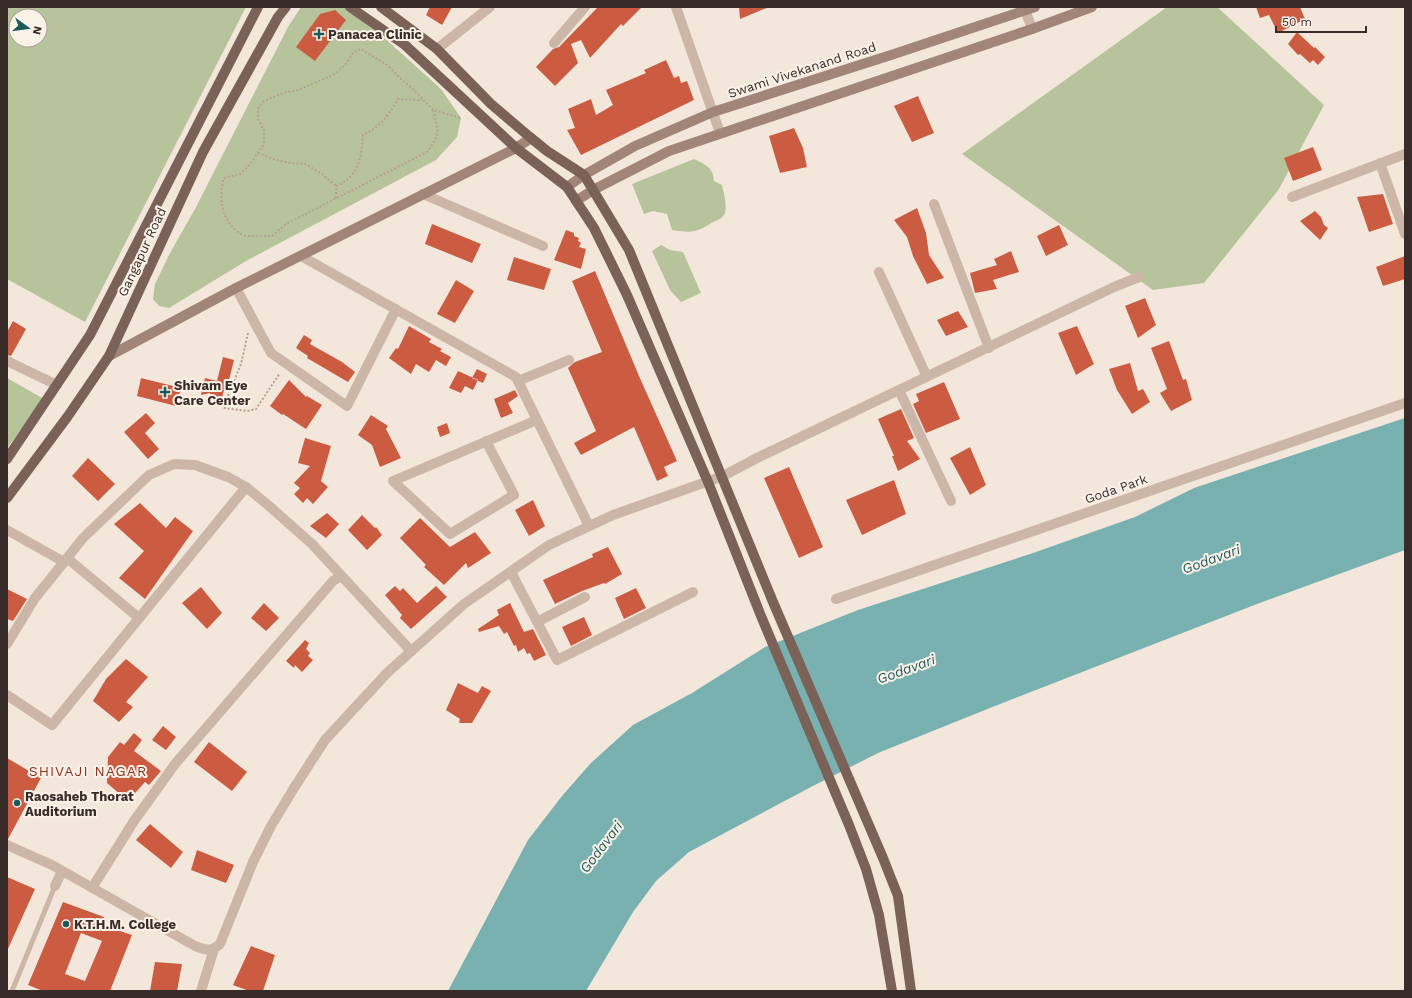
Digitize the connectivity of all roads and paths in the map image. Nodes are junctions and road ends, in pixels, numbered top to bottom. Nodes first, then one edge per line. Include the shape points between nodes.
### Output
1 (258, 7) edge
2 (286, 7) edge
3 (350, 7) edge
4 (381, 7) edge
5 (490, 7) edge
6 (585, 7) edge
7 (676, 7) edge
8 (1092, 7) edge
9 (1028, 8) edge
10 (1032, 28) junction
11 (554, 43) dead end
12 (437, 49) junction
13 (423, 100) junction
14 (433, 110) junction
15 (713, 112) junction
16 (461, 118) dead end
17 (720, 133) junction
18 (531, 138) junction
19 (516, 148) junction
20 (258, 153) junction
21 (1405, 154) edge
22 (1380, 163) junction
23 (584, 175) junction
24 (336, 186) junction
25 (567, 187) junction
26 (593, 190) junction
27 (423, 194) junction
28 (1292, 197) dead end
29 (336, 198) junction
30 (576, 201) junction
31 (934, 204) dead end
32 (1405, 234) edge
33 (543, 246) dead end
34 (301, 256) junction
35 (879, 272) dead end
36 (1139, 277) dead end
37 (236, 288) junction
38 (396, 309) junction
39 (253, 319) junction
40 (989, 348) junction
41 (109, 356) junction
42 (569, 360) dead end
43 (7, 361) edge
44 (286, 363) junction
45 (927, 377) junction
46 (518, 382) junction
47 (58, 385) junction
48 (900, 390) junction
49 (1405, 403) edge
50 (537, 420) junction
51 (486, 441) junction
52 (7, 459) edge
53 (723, 476) junction
54 (708, 482) junction
55 (246, 487) junction
56 (7, 498) edge
57 (951, 501) dead end
58 (589, 526) junction
59 (7, 530) edge
60 (66, 560) junction
61 (510, 572) junction
62 (341, 576) junction
63 (693, 592) dead end
64 (585, 597) dead end
65 (836, 599) dead end
66 (139, 618) junction
67 (537, 622) junction
68 (7, 644) edge
69 (411, 651) junction
70 (7, 695) edge
71 (7, 845) edge
72 (62, 871) junction
73 (55, 886) joint
74 (92, 888) junction
75 (214, 949) junction
76 (12, 991) edge
77 (201, 991) edge
78 (892, 991) edge
79 (911, 991) edge

1 - 47 main road, Gangapur Road via 90,335
2 - 41 main road, Gangapur Road via 203,152
3 - 19 main road via 405,45
4 - 12 main road
5 - 12 street
6 - 11 street
7 - 15 street
8 - 10 main road
9 - 10 street
9 - 15 main road, Swami Vivekanand Road
10 - 17 main road
12 - 18 main road via 491,104
13 - 14 path
13 - 20 path via 387,65 361,49 352,53 346,64 335,74 264,101 258,109 258,119 264,130 264,144
13 - 24 path via 398,99 385,120 363,135 357,169 343,184
14 - 16 path
14 - 29 path via 437,135 427,152
15 - 17 street
15 - 23 main road, Swami Vivekanand Road via 635,146
17 - 26 main road via 669,151
18 - 19 main road
18 - 23 main road
19 - 25 main road
19 - 27 main road
20 - 24 path via 290,163 305,164
20 - 29 path via 240,174 224,178 221,188 223,210 231,226 242,235 272,236 286,224
21 - 22 street
22 - 28 street
22 - 32 street
23 - 25 main road, Swami Vivekanand Road
23 - 26 main road
24 - 29 path
25 - 30 main road
26 - 30 main road
26 - 53 main road via 629,250
27 - 33 street
27 - 34 main road
30 - 54 main road via 594,228 627,295
31 - 40 street
34 - 37 main road
34 - 38 street
35 - 45 street
36 - 40 street
37 - 39 street
37 - 41 main road
38 - 44 street via 347,406
38 - 46 street via 516,377
39 - 44 street via 271,353
39 - 44 path via 241,364 223,408 247,411 256,409
40 - 45 street
41 - 56 main road, Gangapur Road
42 - 46 street
43 - 47 street
45 - 48 street
46 - 50 street
47 - 52 main road, Gangapur Road
48 - 53 street
48 - 57 street
49 - 65 street, Goda Park
50 - 51 street
50 - 58 street
51 - 51 street via 450,456 393,481 450,534 514,495
53 - 54 street
53 - 79 main road via 773,602 898,896
54 - 58 street
54 - 78 main road via 866,868 879,915
55 - 60 street via 228,477 194,465 174,464 149,475 83,538
55 - 62 street via 312,544
55 - 66 street
58 - 61 street via 549,545
59 - 60 street
60 - 66 street
60 - 68 street via 36,598
61 - 67 street
61 - 69 street via 464,604
62 - 69 street
62 - 74 street via 332,581 175,764 134,821
63 - 67 street via 557,660
64 - 67 street
66 - 70 street via 52,725
69 - 75 street via 325,740 271,826 253,862 220,944
71 - 72 street
72 - 73 street
72 - 74 street
73 - 76 lane
74 - 75 street via 195,946 207,950
75 - 77 street

